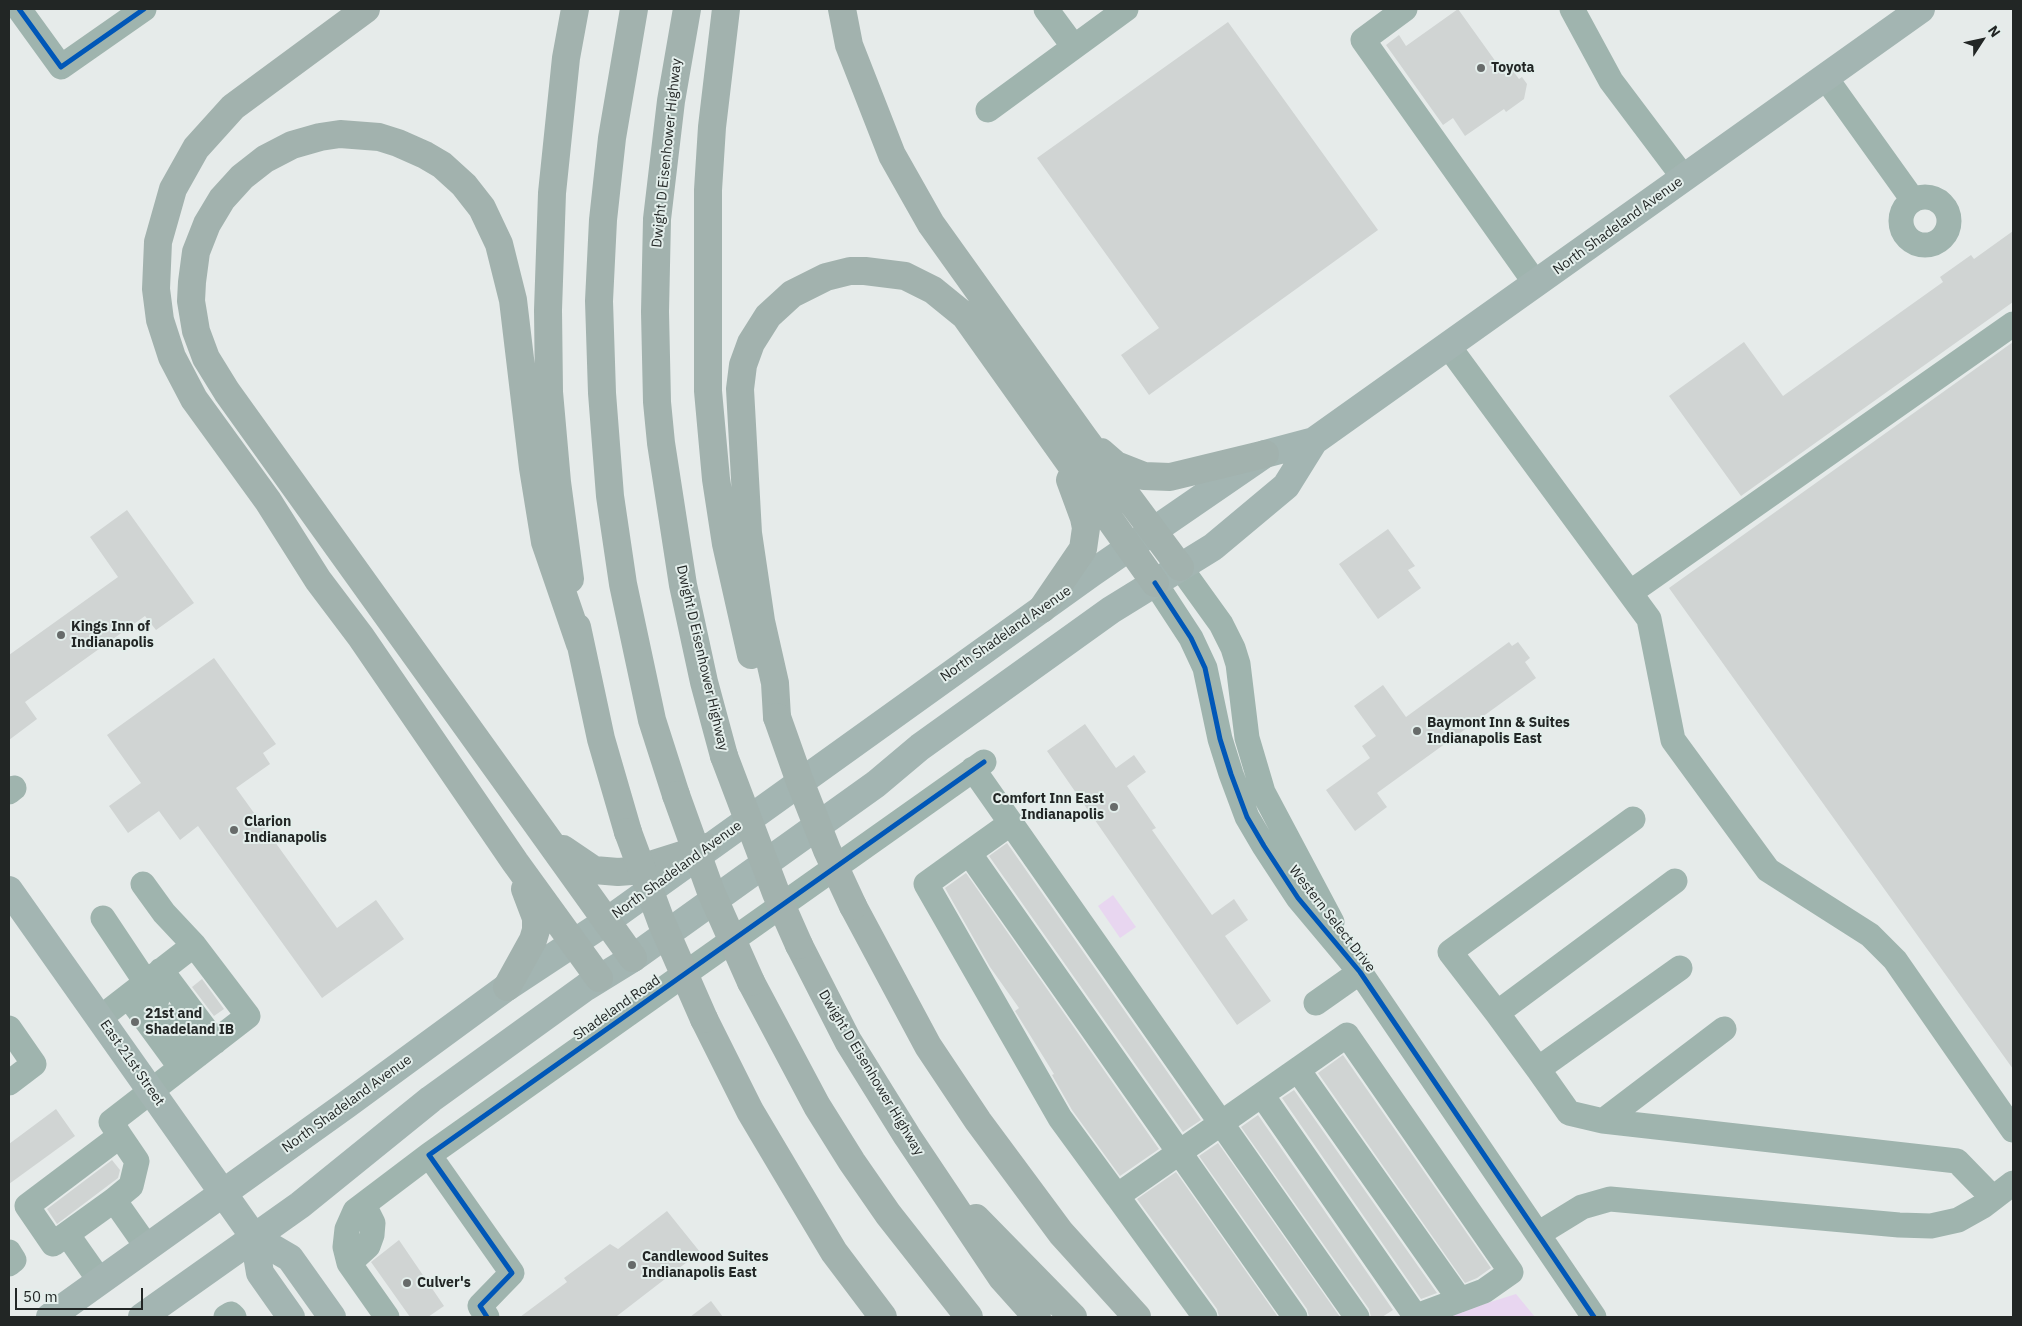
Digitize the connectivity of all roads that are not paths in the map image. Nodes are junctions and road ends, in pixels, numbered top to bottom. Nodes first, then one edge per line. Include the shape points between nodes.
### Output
1 (19, 9) edge
2 (144, 9) edge
3 (366, 9) edge
4 (575, 9) edge
5 (634, 9) edge
6 (687, 9) edge
7 (726, 9) edge
8 (842, 9) edge
9 (1046, 9) edge
10 (1126, 9) edge
11 (1405, 9) edge
12 (1572, 9) edge
13 (1921, 9) edge
14 (1074, 47) junction
15 (1826, 77) junction
16 (988, 110) dead end
17 (1684, 178) junction
18 (1914, 200) dead end
19 (1536, 284) junction
20 (2013, 324) edge
21 (1449, 346) junction
22 (1084, 438) junction
23 (1055, 441) junction
24 (1314, 441) junction
25 (1265, 454) junction
26 (1153, 533) junction
27 (1131, 548) junction
28 (1180, 567) junction
29 (1155, 583) junction
30 (1631, 592) junction
31 (1042, 609) junction
32 (580, 644) junction
33 (777, 717) junction
34 (1633, 819) dead end
35 (1011, 823) junction
36 (552, 842) junction
37 (707, 848) junction
38 (969, 853) junction
39 (514, 862) junction
40 (1675, 882) dead end
41 (143, 884) dead end
42 (9, 890) edge
43 (103, 918) dead end
44 (607, 921) junction
45 (574, 944) junction
46 (194, 945) junction
47 (634, 958) junction
48 (1680, 968) dead end
49 (1360, 972) junction
50 (599, 978) junction
51 (507, 987) junction
52 (152, 993) junction
53 (1316, 1003) dead end
54 (1497, 1013) junction
55 (100, 1018) junction
56 (9, 1028) edge
57 (1724, 1029) dead end
58 (198, 1055) junction
59 (1538, 1069) junction
60 (1298, 1070) junction
61 (9, 1083) edge
62 (151, 1090) junction
63 (1262, 1095) junction
64 (1603, 1121) junction
65 (1221, 1123) junction
66 (2013, 1130) edge
67 (120, 1136) junction
68 (1180, 1152) junction
69 (429, 1155) junction
70 (935, 1178) junction
71 (2013, 1183) edge
72 (223, 1192) junction
73 (1117, 1196) junction
74 (1993, 1198) junction
75 (114, 1200) junction
76 (366, 1206) junction
77 (67, 1234) junction
78 (1538, 1234) junction
79 (254, 1237) junction
80 (147, 1247) junction
81 (9, 1252) edge
82 (9, 1264) edge
83 (100, 1281) junction
84 (1460, 1300) junction
85 (477, 1313) edge
86 (50, 1317) edge
87 (142, 1317) edge
88 (226, 1317) edge
89 (234, 1317) edge
90 (291, 1317) edge
91 (332, 1317) edge
92 (387, 1317) edge
93 (397, 1317) edge
94 (883, 1317) edge
95 (969, 1317) edge
96 (1037, 1317) edge
97 (1073, 1317) edge
98 (1137, 1317) edge
99 (1205, 1317) edge
100 (1295, 1317) edge
101 (1357, 1317) edge
102 (1415, 1317) edge
103 (1594, 1317) edge

1 - 2 street via 60,67
3 - 39 highway via 233,107 196,148 173,189 158,242 156,289 160,320 172,357 194,399 268,501 318,580
4 - 32 highway via 565,67 552,193 549,392 556,482
5 - 95 highway, bridge via 612,138 599,301 610,496 623,584 652,720 721,917 807,1088 852,1162 900,1230
6 - 70 highway, Dwight D Eisenhower Highway, bridge via 671,101 657,219 654,312 662,452 683,586 724,756 776,893 848,1040
7 - 33 highway via 708,190 708,391 716,480 734,585 759,687
8 - 22 highway via 848,45 901,173 931,224
9 - 14 street
10 - 14 street
11 - 19 street via 1363,40
12 - 17 street via 1610,81
13 - 15 main road, North Shadeland Avenue
14 - 16 street
15 - 17 main road, North Shadeland Avenue
15 - 18 street
17 - 19 main road, North Shadeland Avenue
19 - 21 main road, North Shadeland Avenue
20 - 30 street
21 - 24 main road, North Shadeland Avenue
21 - 30 street
22 - 25 highway via 1116,465 1144,476 1170,477
22 - 26 highway
23 - 27 highway
23 - 31 highway via 1082,509 1085,540 1075,564
23 - 33 highway via 965,316 920,282 881,272 850,271 811,282 779,305 758,329 751,343 743,365 739,397 748,533 761,621 775,683
24 - 25 main road, North Shadeland Avenue
24 - 28 main road, North Shadeland Avenue via 1286,486 1213,547
25 - 26 main road, North Shadeland Avenue
26 - 27 main road, North Shadeland Avenue
26 - 28 highway
27 - 29 highway
27 - 31 main road, North Shadeland Avenue
28 - 29 main road, North Shadeland Avenue
28 - 49 street, Western Select Drive via 1202,594 1230,642 1238,664 1247,738 1263,792
29 - 47 main road, North Shadeland Avenue via 920,747 876,784
29 - 49 street, Western Select Drive via 1191,638 1205,668 1220,739 1247,818 1298,898
30 - 66 street via 1649,619 1673,740 1768,870 1870,935 1895,960
31 - 37 main road, North Shadeland Avenue
32 - 36 highway via 545,542 512,300 499,244 482,208 442,165 398,142 379,137 350,134 320,137 292,145 265,159 242,176 222,199 196,252 191,302 196,331 206,358 227,392
32 - 94 highway, bridge via 601,739 628,832 661,921 704,1020 750,1111 834,1252
33 - 98 highway, bridge via 827,850 853,906 928,1046 978,1121 1061,1233
34 - 54 street via 1450,952
35 - 38 street
35 - 65 street
35 - 69 street, Shadeland Road via 979,766
36 - 37 highway via 594,870 618,872
36 - 44 highway
37 - 44 main road, North Shadeland Avenue
38 - 68 street
38 - 73 street via 926,884 1060,1118
39 - 45 highway
39 - 51 highway via 536,918 536,930
40 - 54 street
41 - 46 street
42 - 55 main road, East 21st Street
43 - 52 street
44 - 45 main road, North Shadeland Avenue
44 - 47 highway
45 - 50 highway
45 - 51 main road, North Shadeland Avenue
46 - 52 street
46 - 58 street via 248,1016
47 - 50 main road, North Shadeland Avenue
48 - 59 street
49 - 53 street
49 - 78 street, Western Select Drive
50 - 79 main road, North Shadeland Avenue via 431,1099 307,1199
51 - 72 main road, North Shadeland Avenue
52 - 55 street
52 - 58 street
52 - 58 street
52 - 58 street
54 - 59 street
55 - 62 main road, East 21st Street
56 - 61 street via 34,1064
57 - 64 street
58 - 62 street
59 - 64 street via 1569,1113
60 - 63 street
60 - 84 street
60 - 84 street via 1347,1036 1511,1272 1484,1291
62 - 67 street via 111,1122
62 - 72 main road, East 21st Street
63 - 65 street
63 - 102 street
64 - 74 street via 1957,1161
65 - 68 street
65 - 101 street
67 - 75 street via 137,1161 131,1186
67 - 77 street via 27,1206 53,1244
68 - 73 street
68 - 100 street
69 - 76 street, Shadeland Road
69 - 85 street via 512,1273
70 - 96 highway, Dwight D Eisenhower Highway via 1002,1278
70 - 97 highway via 1021,1261
71 - 74 street
72 - 79 main road, East 21st Street
72 - 80 main road, North Shadeland Avenue
73 - 99 street
74 - 78 street via 1958,1220 1931,1226 1610,1199 1582,1207
75 - 77 street
75 - 80 street
76 - 92 street, Shadeland Road via 355,1212 347,1229 345,1247 349,1263
76 - 93 street via 373,1223 372,1235 368,1246 356,1257
77 - 83 street
78 - 103 street, Western Select Drive
79 - 87 main road, North Shadeland Avenue
79 - 90 main road, East 21st Street via 260,1273
79 - 91 main road, East 21st Street via 290,1258
80 - 83 main road, North Shadeland Avenue
81 - 82 street via 14,1260
83 - 86 main road, North Shadeland Avenue
84 - 102 street
88 - 89 street via 231,1314

